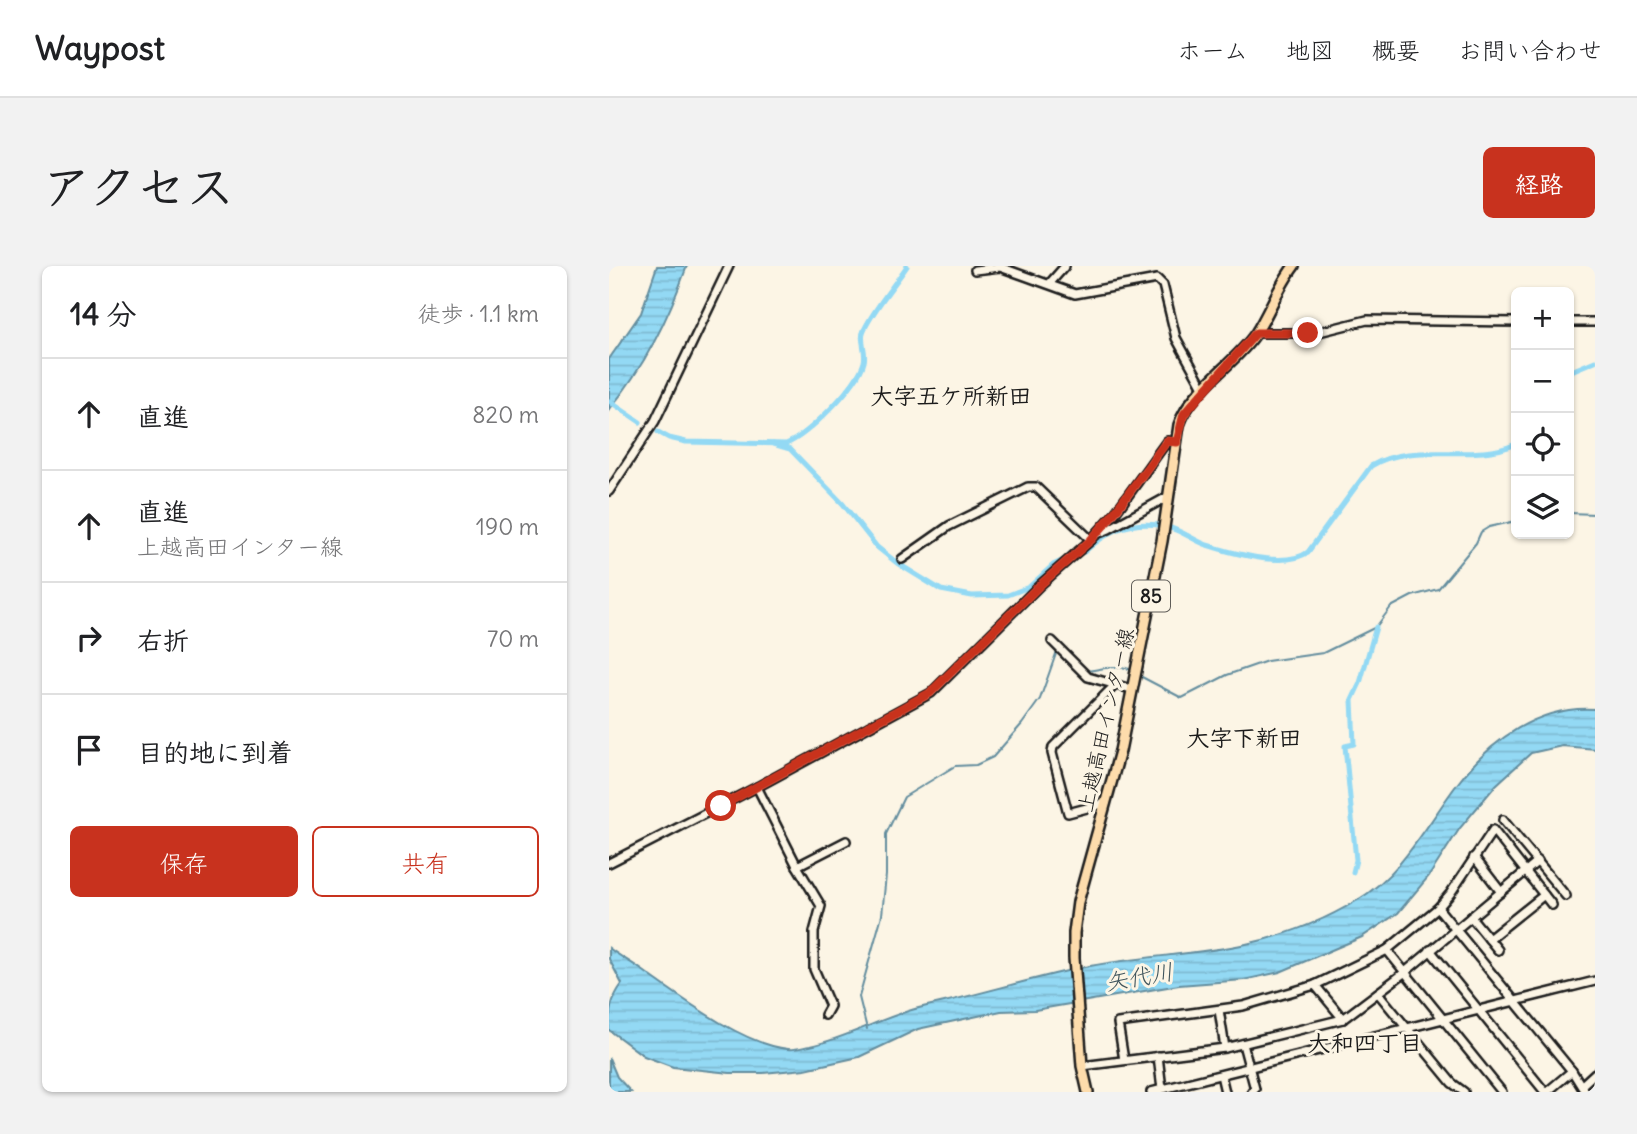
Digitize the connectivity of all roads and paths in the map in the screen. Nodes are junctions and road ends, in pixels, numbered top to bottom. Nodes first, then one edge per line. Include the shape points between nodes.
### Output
1 (729, 266) edge
2 (1065, 266) edge
3 (1294, 266) edge
4 (975, 270) dead end
5 (1050, 283) junction
6 (1511, 321) edge
7 (1574, 322) edge
8 (1595, 322) edge
9 (1256, 333) junction
10 (1204, 389) junction
11 (1177, 442) junction
12 (609, 491) edge
13 (1169, 496) junction
14 (1094, 537) junction
15 (902, 559) dead end
16 (1052, 641) dead end
17 (1116, 684) junction
18 (1131, 689) junction
19 (757, 787) junction
20 (1106, 803) junction
21 (1503, 820) dead end
22 (845, 841) dead end
23 (1474, 858) junction
24 (1538, 861) junction
25 (609, 863) edge
26 (797, 866) junction
27 (1525, 873) junction
28 (1501, 892) junction
29 (1544, 895) junction
30 (1566, 896) dead end
31 (1552, 905) dead end
32 (1437, 908) junction
33 (1471, 917) junction
34 (1455, 930) junction
35 (1489, 939) junction
36 (1387, 950) junction
37 (1430, 950) junction
38 (1498, 950) dead end
39 (1404, 973) junction
40 (1595, 981) edge
41 (1315, 985) junction
42 (1378, 993) junction
43 (1515, 999) junction
44 (1219, 1010) junction
45 (1478, 1010) junction
46 (825, 1015) dead end
47 (1343, 1019) junction
48 (1444, 1019) junction
49 (1407, 1028) junction
50 (1243, 1044) junction
51 (1225, 1048) junction
52 (1157, 1056) junction
53 (1124, 1060) junction
54 (1082, 1066) junction
55 (1249, 1068) junction
56 (1572, 1071) junction
57 (1595, 1073) edge
58 (1221, 1075) junction
59 (1191, 1083) junction
60 (1584, 1089) edge
61 (1164, 1090) edge
62 (1088, 1092) edge
63 (1151, 1092) edge
64 (1193, 1092) edge
65 (1225, 1092) edge
66 (1252, 1092) edge
67 (1464, 1092) edge
68 (1502, 1092) edge
69 (1546, 1092) edge

1 - 12 street via 655,421
2 - 5 street
3 - 9 main road, 上越高田インター線 / 85
4 - 5 street via 1000,267
5 - 10 street via 1075,294 1153,278 1160,281 1176,338
6 - 9 street via 1367,320 1315,333
7 - 8 street
9 - 10 main road, 上越高田インター線 / 85
10 - 11 main road, 上越高田インター線 / 85 via 1181,419
11 - 13 main road, 上越高田インター線 / 85
11 - 14 street via 1167,441
13 - 14 street
13 - 18 main road, 上越高田インター線 / 85
14 - 15 street via 1036,487 1028,487 949,526
14 - 19 street via 930,693
16 - 17 street via 1088,677
17 - 18 street
17 - 20 street via 1052,753 1068,813
18 - 20 main road, 上越高田インター線 / 85
19 - 25 street
19 - 26 street
20 - 54 main road, 上越高田インター線 / 85 via 1077,902 1074,933
21 - 24 street
22 - 26 street
23 - 27 street via 1493,830
23 - 28 street
23 - 32 street
24 - 27 street
24 - 30 street
26 - 46 street via 821,906 814,932 814,969 830,1006
27 - 28 street
27 - 29 street
28 - 33 street
29 - 31 street
29 - 35 street
32 - 34 street
32 - 36 street
33 - 34 street
33 - 35 street
34 - 37 street
34 - 43 street
35 - 38 street
36 - 39 street
36 - 41 street
37 - 39 street
37 - 45 street
39 - 42 street
39 - 48 street
40 - 43 street
41 - 44 street
41 - 47 street
42 - 47 street
42 - 49 street
43 - 45 street
43 - 56 street
44 - 51 street
44 - 53 street via 1118,1023
45 - 48 street
45 - 69 street
47 - 50 street
48 - 49 street
48 - 68 street
49 - 55 street
49 - 67 street
50 - 51 street
50 - 55 street
51 - 52 street
52 - 53 street
52 - 61 street
53 - 54 street
54 - 62 main road, 上越高田インター線 / 85
55 - 58 street
55 - 66 street
56 - 60 street
56 - 69 street
57 - 60 street
58 - 59 street
58 - 65 street
59 - 61 street
59 - 64 street
61 - 63 street

